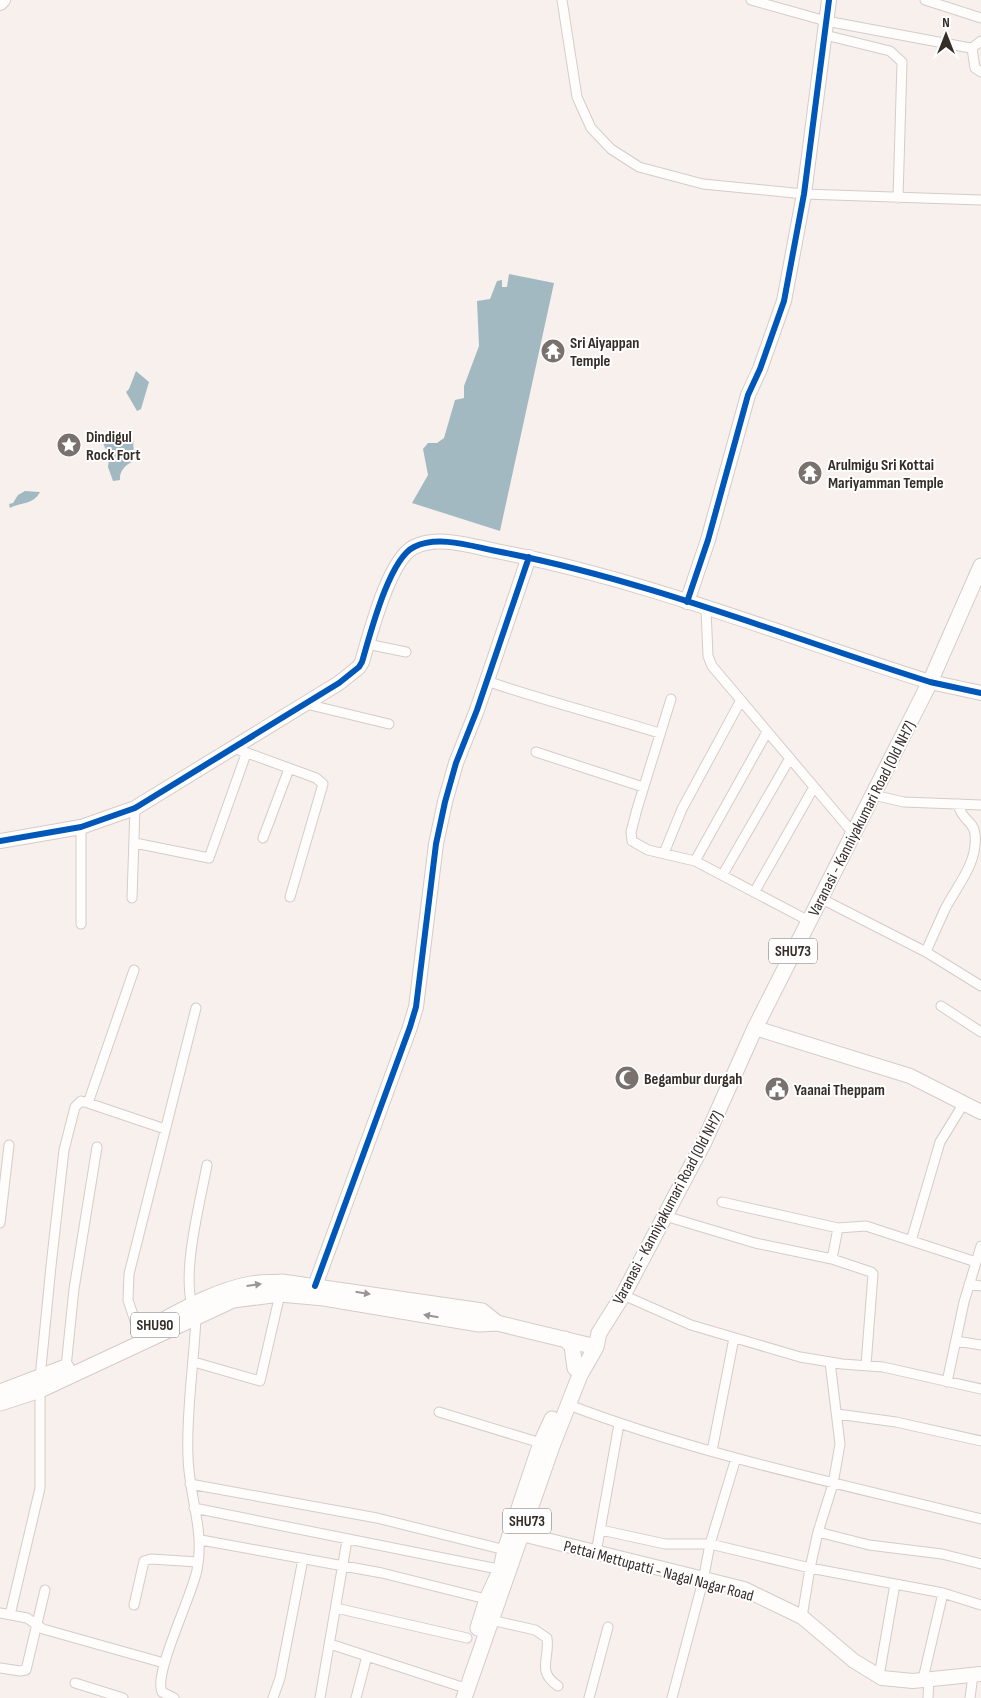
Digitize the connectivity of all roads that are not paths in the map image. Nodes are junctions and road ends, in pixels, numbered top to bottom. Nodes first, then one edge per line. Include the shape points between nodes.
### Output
1 (3, 0) edge
2 (562, 0) edge
3 (750, 0) edge
4 (829, 0) edge
5 (925, 0) edge
6 (0, 3) edge
7 (981, 18) edge
8 (826, 21) junction
9 (825, 35) junction
10 (981, 41) edge
11 (972, 48) junction
12 (981, 72) edge
13 (804, 194) junction
14 (898, 198) junction
15 (981, 200) edge
16 (529, 557) junction
17 (981, 566) edge
18 (687, 602) junction
19 (706, 609) junction
20 (367, 644) junction
21 (406, 652) dead end
22 (487, 681) junction
23 (930, 682) junction
24 (981, 693) edge
25 (671, 699) dead end
26 (741, 700) junction
27 (306, 704) junction
28 (389, 724) dead end
29 (768, 732) junction
30 (659, 733) junction
31 (231, 748) junction
32 (536, 752) dead end
33 (246, 754) junction
34 (790, 758) junction
35 (289, 769) junction
36 (644, 787) junction
37 (814, 787) junction
38 (872, 795) junction
39 (958, 804) junction
40 (981, 805) edge
41 (135, 808) junction
42 (80, 827) junction
43 (853, 834) junction
44 (263, 838) dead end
45 (0, 841) edge
46 (136, 843) junction
47 (664, 853) junction
48 (695, 861) junction
49 (724, 874) junction
50 (755, 892) junction
51 (132, 898) dead end
52 (290, 898) dead end
53 (820, 898) junction
54 (809, 921) junction
55 (81, 924) dead end
56 (926, 952) junction
57 (134, 970) dead end
58 (981, 986) edge
59 (941, 1006) dead end
60 (196, 1008) dead end
61 (754, 1028) junction
62 (981, 1032) edge
63 (88, 1103) junction
64 (964, 1104) junction
65 (981, 1112) edge
66 (164, 1130) junction
67 (9, 1145) dead end
68 (97, 1147) dead end
69 (207, 1165) dead end
70 (722, 1202) dead end
71 (665, 1216) junction
72 (0, 1223) edge
73 (838, 1228) junction
74 (911, 1241) junction
75 (981, 1246) edge
76 (832, 1259) junction
77 (976, 1262) junction
78 (970, 1284) junction
79 (315, 1286) junction
80 (981, 1286) edge
81 (280, 1294) junction
82 (623, 1295) junction
83 (193, 1312) junction
84 (497, 1323) junction
85 (139, 1333) junction
86 (734, 1338) junction
87 (565, 1339) junction
88 (593, 1341) junction
89 (956, 1341) junction
90 (981, 1345) edge
91 (194, 1362) junction
92 (830, 1362) junction
93 (866, 1366) junction
94 (66, 1367) junction
95 (575, 1368) junction
96 (946, 1382) junction
97 (40, 1384) junction
98 (981, 1389) edge
99 (0, 1392) edge
100 (0, 1403) edge
101 (569, 1405) junction
102 (439, 1412) dead end
103 (837, 1414) junction
104 (619, 1424) junction
105 (981, 1441) edge
106 (546, 1445) junction
107 (712, 1451) junction
108 (736, 1458) junction
109 (190, 1484) junction
110 (833, 1484) junction
111 (194, 1508) junction
112 (981, 1519) edge
113 (601, 1530) junction
114 (818, 1532) junction
115 (522, 1534) junction
116 (201, 1540) junction
117 (347, 1540) junction
118 (710, 1544) junction
119 (511, 1552) junction
120 (596, 1553) junction
121 (303, 1559) junction
122 (198, 1562) junction
123 (981, 1564) edge
124 (343, 1566) junction
125 (810, 1568) junction
126 (504, 1570) junction
127 (703, 1581) junction
128 (895, 1584) junction
129 (45, 1590) dead end
130 (943, 1593) junction
131 (492, 1600) junction
132 (134, 1605) dead end
133 (981, 1605) edge
134 (336, 1608) junction
135 (0, 1613) edge
136 (10, 1615) junction
137 (802, 1617) junction
138 (491, 1620) junction
139 (36, 1623) junction
140 (608, 1628) dead end
141 (467, 1638) dead end
142 (330, 1644) junction
143 (368, 1656) junction
144 (164, 1663) junction
145 (0, 1668) edge
146 (978, 1672) edge
147 (879, 1676) junction
148 (926, 1679) junction
149 (74, 1683) dead end
150 (558, 1686) dead end
151 (462, 1693) edge
152 (167, 1697) edge
153 (124, 1698) edge
154 (273, 1698) edge
155 (320, 1698) edge
156 (356, 1698) edge
157 (589, 1698) edge
158 (672, 1698) edge
159 (928, 1698) edge
160 (970, 1698) edge

1 - 6 street
2 - 13 street via 577,97 591,128 611,149 639,167 703,184
3 - 8 street
4 - 8 street
5 - 7 street
8 - 9 street
8 - 11 street
9 - 13 street
9 - 14 street via 890,51 902,62
10 - 11 street
11 - 12 street via 975,68
13 - 14 street
13 - 18 street via 784,301 748,396 708,540
14 - 15 street
16 - 18 street
16 - 20 street via 459,544 436,542 416,546 400,561 386,586
16 - 22 street
17 - 23 main road, Varanasi - Kanniyakumari Road (Old NH7) / SHU73
18 - 19 street
19 - 23 street
19 - 26 street via 708,656 712,666
20 - 21 street
20 - 27 street via 359,667
22 - 30 street
22 - 79 street via 445,802 436,844 416,1007
23 - 24 street
23 - 38 main road, Varanasi - Kanniyakumari Road (Old NH7) / SHU73
25 - 30 street
26 - 29 street
26 - 47 street via 682,809
27 - 28 street
27 - 31 street
29 - 34 street
29 - 48 street
30 - 36 street
31 - 33 street
31 - 41 street
32 - 36 street
33 - 35 street
33 - 46 street via 209,858
34 - 37 street
34 - 49 street
35 - 44 street
35 - 52 street via 316,778 323,784
36 - 47 street via 631,832 632,841 648,850
37 - 43 street
37 - 50 street
38 - 39 street via 904,802
38 - 43 main road, Varanasi - Kanniyakumari Road (Old NH7) / SHU73
39 - 40 street
39 - 56 street via 962,817 975,831 974,852 970,867 946,907
41 - 42 street
41 - 46 street
42 - 45 street
42 - 55 street
43 - 53 main road, Varanasi - Kanniyakumari Road (Old NH7) / SHU73
46 - 51 street
47 - 48 street
48 - 49 street
49 - 50 street
50 - 54 street
53 - 54 main road, Varanasi - Kanniyakumari Road (Old NH7) / SHU73
53 - 56 street
54 - 61 main road, Varanasi - Kanniyakumari Road (Old NH7) / SHU73
56 - 58 street
57 - 63 street
59 - 62 street
60 - 66 street
61 - 64 street via 910,1076
61 - 71 main road, Varanasi - Kanniyakumari Road (Old NH7) / SHU73 via 704,1142
63 - 66 street
63 - 97 street via 77,1103 64,1150
64 - 65 street
64 - 74 street via 940,1142
66 - 85 street via 129,1274 128,1300
67 - 72 street
68 - 94 street via 74,1288
69 - 83 street via 188,1285
70 - 73 street
71 - 76 street via 755,1243
71 - 82 main road, Varanasi - Kanniyakumari Road (Old NH7) / SHU73
73 - 74 street via 866,1226
73 - 76 street
74 - 77 street
75 - 77 street
76 - 93 street via 864,1268 873,1274
77 - 78 street
78 - 80 street
78 - 89 street
83 -> 79 main road, SHU90 via 251,1284 282,1282
79 -> 84 main road, SHU90 via 482,1311
81 - 83 main road via 233,1300
84 -> 81 main road via 479,1324 324,1298
81 - 91 street via 260,1381
82 - 86 street via 691,1325
82 - 88 main road, Varanasi - Kanniyakumari Road (Old NH7) / SHU73
83 - 85 main road, SHU90
83 - 91 street
83 - 97 main road
84 - 87 main road, SHU90
85 - 94 main road, SHU90
86 - 92 street via 800,1358
86 - 107 street
87 - 88 main road, SHU90
87 - 95 main road via 572,1346
88 - 95 main road
88 - 101 main road, Varanasi - Kanniyakumari Road (Old NH7) / SHU73
89 - 90 street
89 - 96 street
91 - 109 street via 188,1432
92 - 93 street
92 - 103 street
93 - 96 street
94 - 97 main road, SHU90
95 - 106 main road
96 - 98 street
97 - 99 main road, SHU90
97 - 100 main road
97 - 136 street via 40,1488
101 - 104 street
101 - 106 main road, Varanasi - Kanniyakumari Road (Old NH7) / SHU73
102 - 106 street
103 - 105 street via 896,1422
103 - 110 street via 840,1444
104 - 107 street
104 - 113 street
106 - 115 main road, Varanasi - Kanniyakumari Road (Old NH7) / SHU73
106 - 119 main road
107 - 108 street
108 - 110 street
108 - 118 street
109 - 111 street
109 - 119 street via 378,1518
110 - 112 street
110 - 114 street
111 - 116 street
111 - 117 street
113 - 118 street via 665,1544
113 - 120 street
114 - 123 street via 869,1545 942,1554
114 - 125 street
115 - 119 main road, Varanasi - Kanniyakumari Road (Old NH7) / SHU73
115 - 120 street, Pettai Mettupatti - Nagal Nagar Road
116 - 121 street
116 - 122 street
117 - 124 street
117 - 126 street
118 - 125 street
118 - 127 street
119 - 126 main road, Varanasi - Kanniyakumari Road (Old NH7) / SHU73
120 - 127 street, Pettai Mettupatti - Nagal Nagar Road
121 - 124 street
121 - 154 street via 280,1678
122 - 132 street via 144,1561
122 - 144 street via 187,1604
124 - 131 street
124 - 134 street
125 - 128 street
125 - 137 street
126 - 131 main road, Varanasi - Kanniyakumari Road (Old NH7) / SHU73
127 - 137 street, Pettai Mettupatti - Nagal Nagar Road via 744,1590
127 - 158 street
128 - 130 street
128 - 147 street
129 - 139 street
130 - 133 street
130 - 148 street
131 - 138 main road, Varanasi - Kanniyakumari Road (Old NH7) / SHU73
131 - 151 main road
134 - 141 street
134 - 142 street
135 - 136 street
136 - 139 street
137 - 147 street, Pettai Mettupatti - Nagal Nagar Road via 854,1661
138 - 150 street via 535,1630 547,1638 545,1673 548,1680
138 - 151 main road, Varanasi - Kanniyakumari Road (Old NH7) / SHU73
139 - 144 street via 43,1628
139 - 145 street via 26,1670
140 - 157 street
142 - 143 street
142 - 155 street
143 - 151 street
143 - 156 street
144 - 152 street via 159,1686
146 - 148 street, Pettai Mettupatti - Nagal Nagar Road
146 - 160 street
147 - 148 street, Pettai Mettupatti - Nagal Nagar Road via 897,1680
148 - 159 street
149 - 153 street

